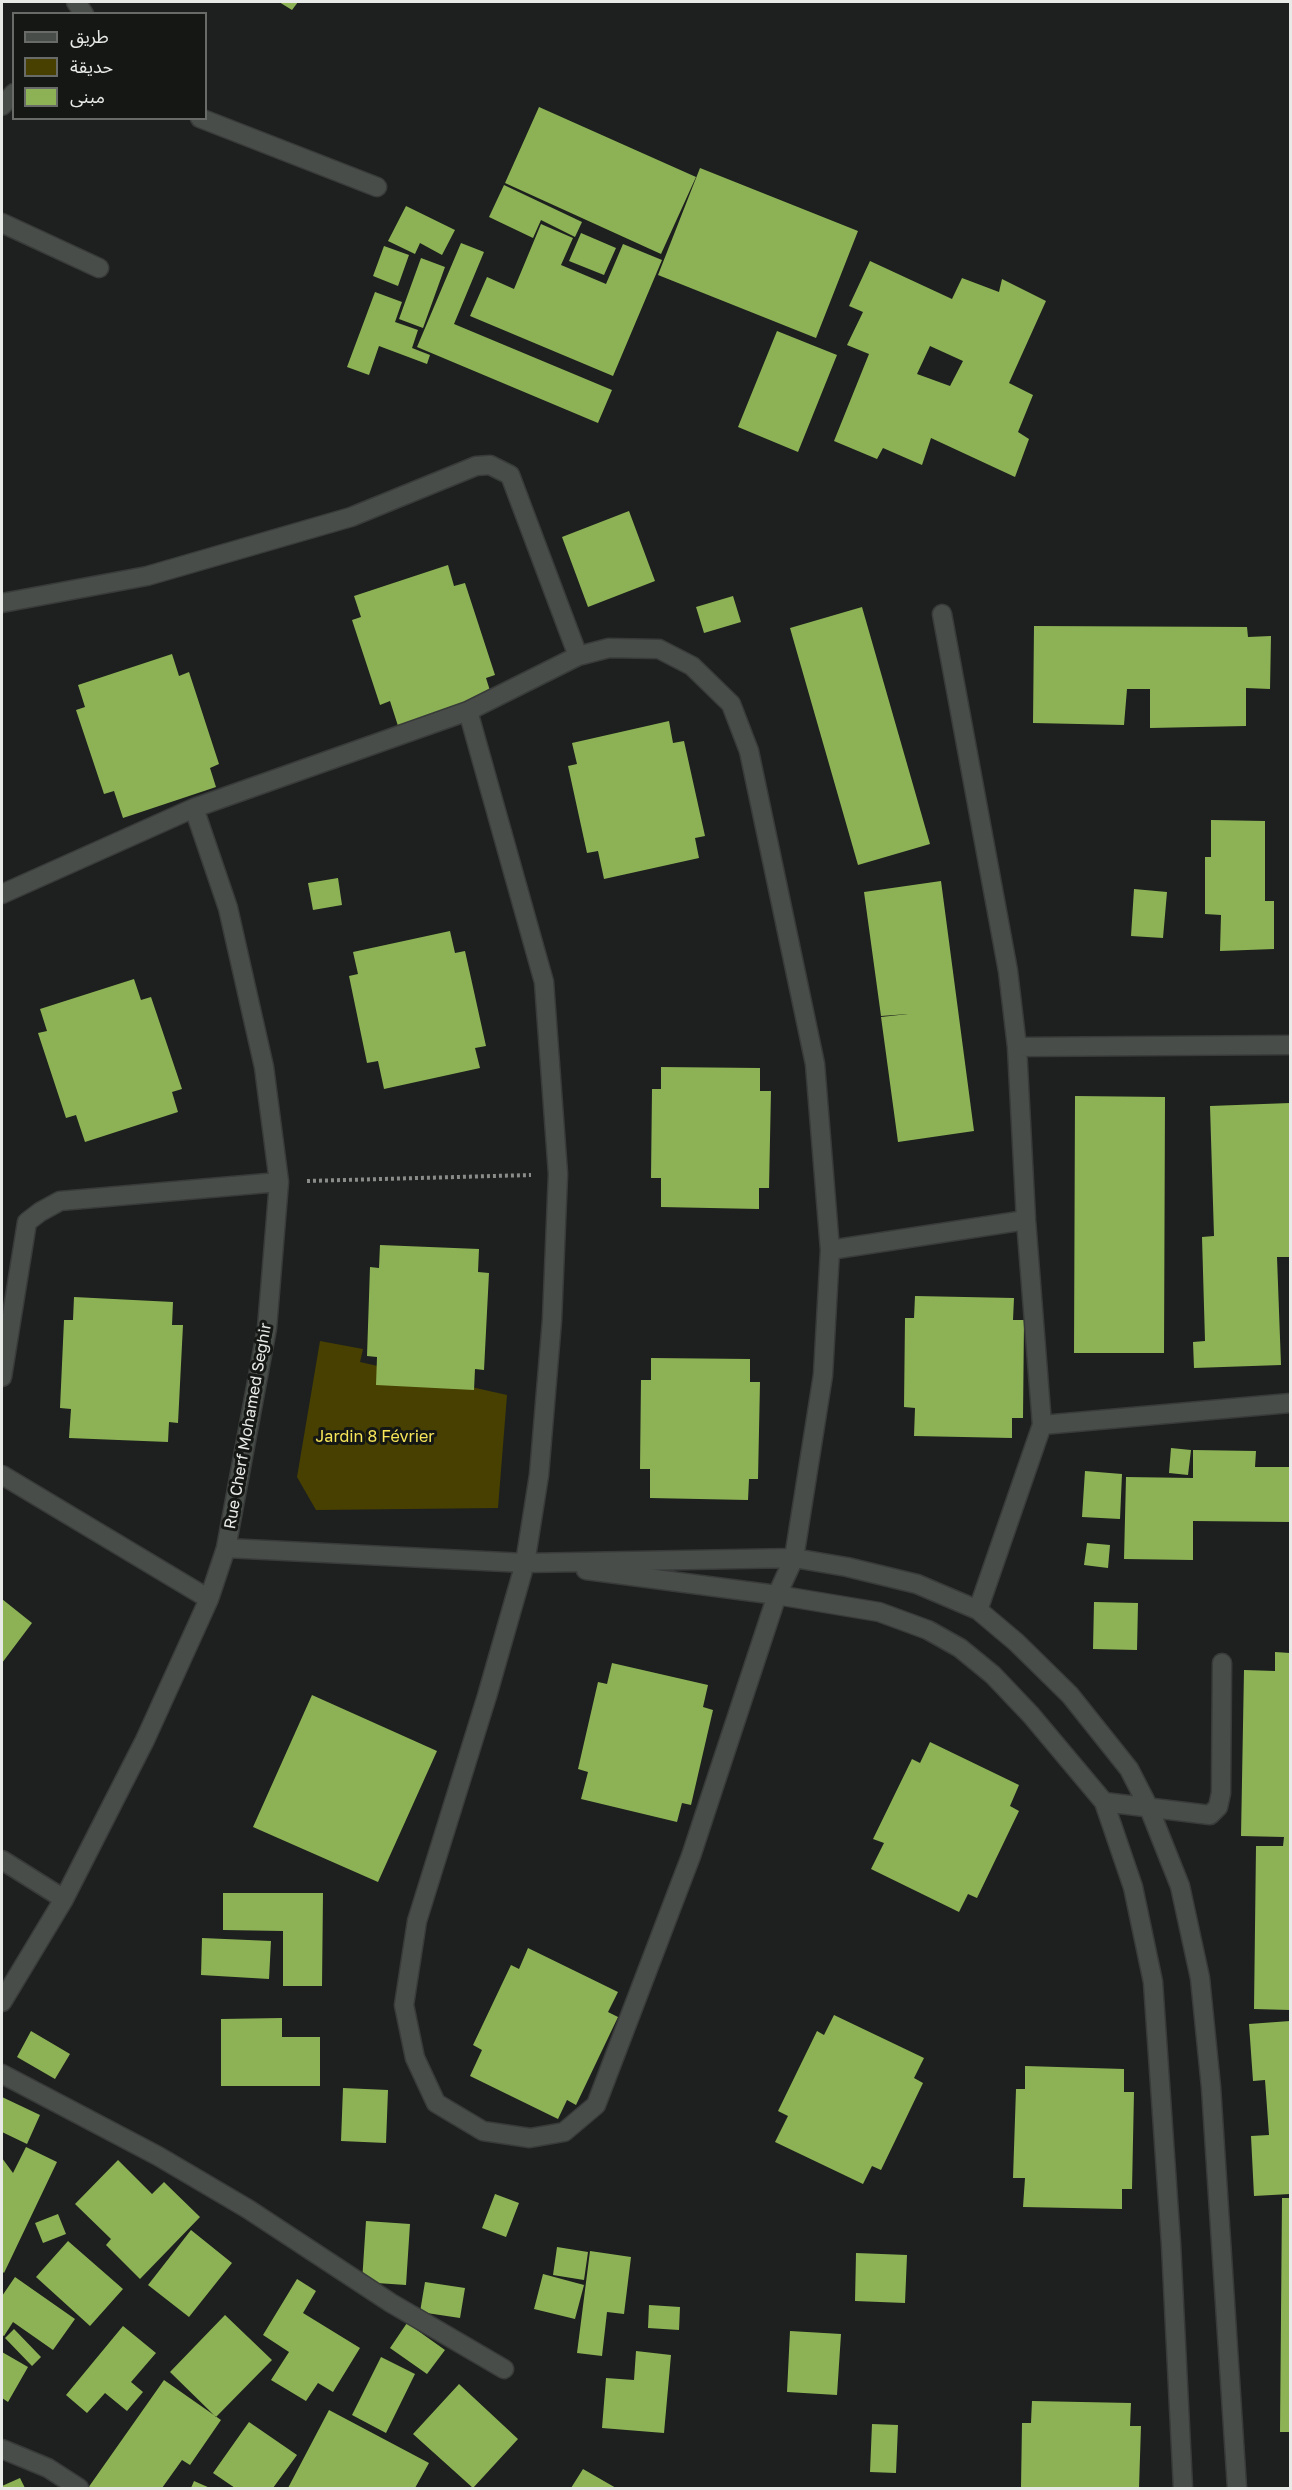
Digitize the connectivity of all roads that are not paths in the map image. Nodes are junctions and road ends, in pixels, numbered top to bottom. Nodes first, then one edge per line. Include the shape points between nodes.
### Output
1 (205, 120) edge
2 (377, 187) dead end
3 (2, 223) edge
4 (99, 268) dead end
5 (2, 603) edge
6 (942, 614) dead end
7 (578, 656) junction
8 (468, 711) junction
9 (194, 808) junction
10 (2, 894) edge
11 (1290, 1045) edge
12 (1017, 1047) junction
13 (279, 1182) junction
14 (1026, 1220) junction
15 (830, 1250) junction
16 (2, 1377) edge
17 (1290, 1403) edge
18 (1042, 1425) junction
19 (2, 1475) edge
20 (226, 1548) junction
21 (794, 1558) junction
22 (525, 1563) junction
23 (777, 1595) junction
24 (209, 1599) junction
25 (978, 1610) junction
26 (1222, 1663) dead end
27 (1104, 1802) junction
28 (1149, 1808) junction
29 (2, 1860) edge
30 (64, 1899) junction
31 (2, 2002) edge
32 (2, 2074) edge
33 (504, 2368) dead end
34 (2, 2448) edge
35 (79, 2488) edge
36 (1182, 2488) edge
37 (1237, 2488) edge

1 - 2 street
3 - 4 street
5 - 7 street via 147,576 351,517 476,466 490,465 510,475
6 - 12 street via 1008,971
7 - 8 street
7 - 15 street via 609,648 659,649 692,666 731,704 749,751 815,1064
8 - 9 street
8 - 22 street via 544,982 558,1174 552,1320 539,1475
9 - 10 street
9 - 13 street, Rue Cherf Mohamed Seghir via 231,920 264,1066
11 - 12 street
12 - 14 street
13 - 16 street via 60,1201 40,1212 27,1222
13 - 20 street, Rue Cherf Mohamed Seghir via 267,1328
14 - 15 street
14 - 18 street
15 - 21 street via 823,1374
17 - 18 street
18 - 25 street
19 - 24 street
20 - 22 street
20 - 24 street, Rue Cherf Mohamed Seghir
21 - 22 street
21 - 23 street
21 - 25 street via 917,1584
22 - 23 street
22 - 23 street via 417,1921 404,2005 415,2058 436,2103 483,2131 530,2138 564,2132 596,2105 691,1856
23 - 27 street via 879,1612 928,1630 960,1648 993,1675 1031,1715
24 - 30 street, Rue Cherf Mohamed Seghir via 145,1740
25 - 28 street via 1070,1695 1129,1769
26 - 28 street via 1218,1807 1210,1815
27 - 28 street
27 - 36 street via 1133,1887 1153,1982
28 - 37 street via 1180,1886 1200,1978 1211,2087
29 - 30 street
30 - 31 street, Rue Cherf Mohamed Seghir
32 - 33 street via 168,2162 248,2209 391,2303
34 - 35 street via 48,2468

